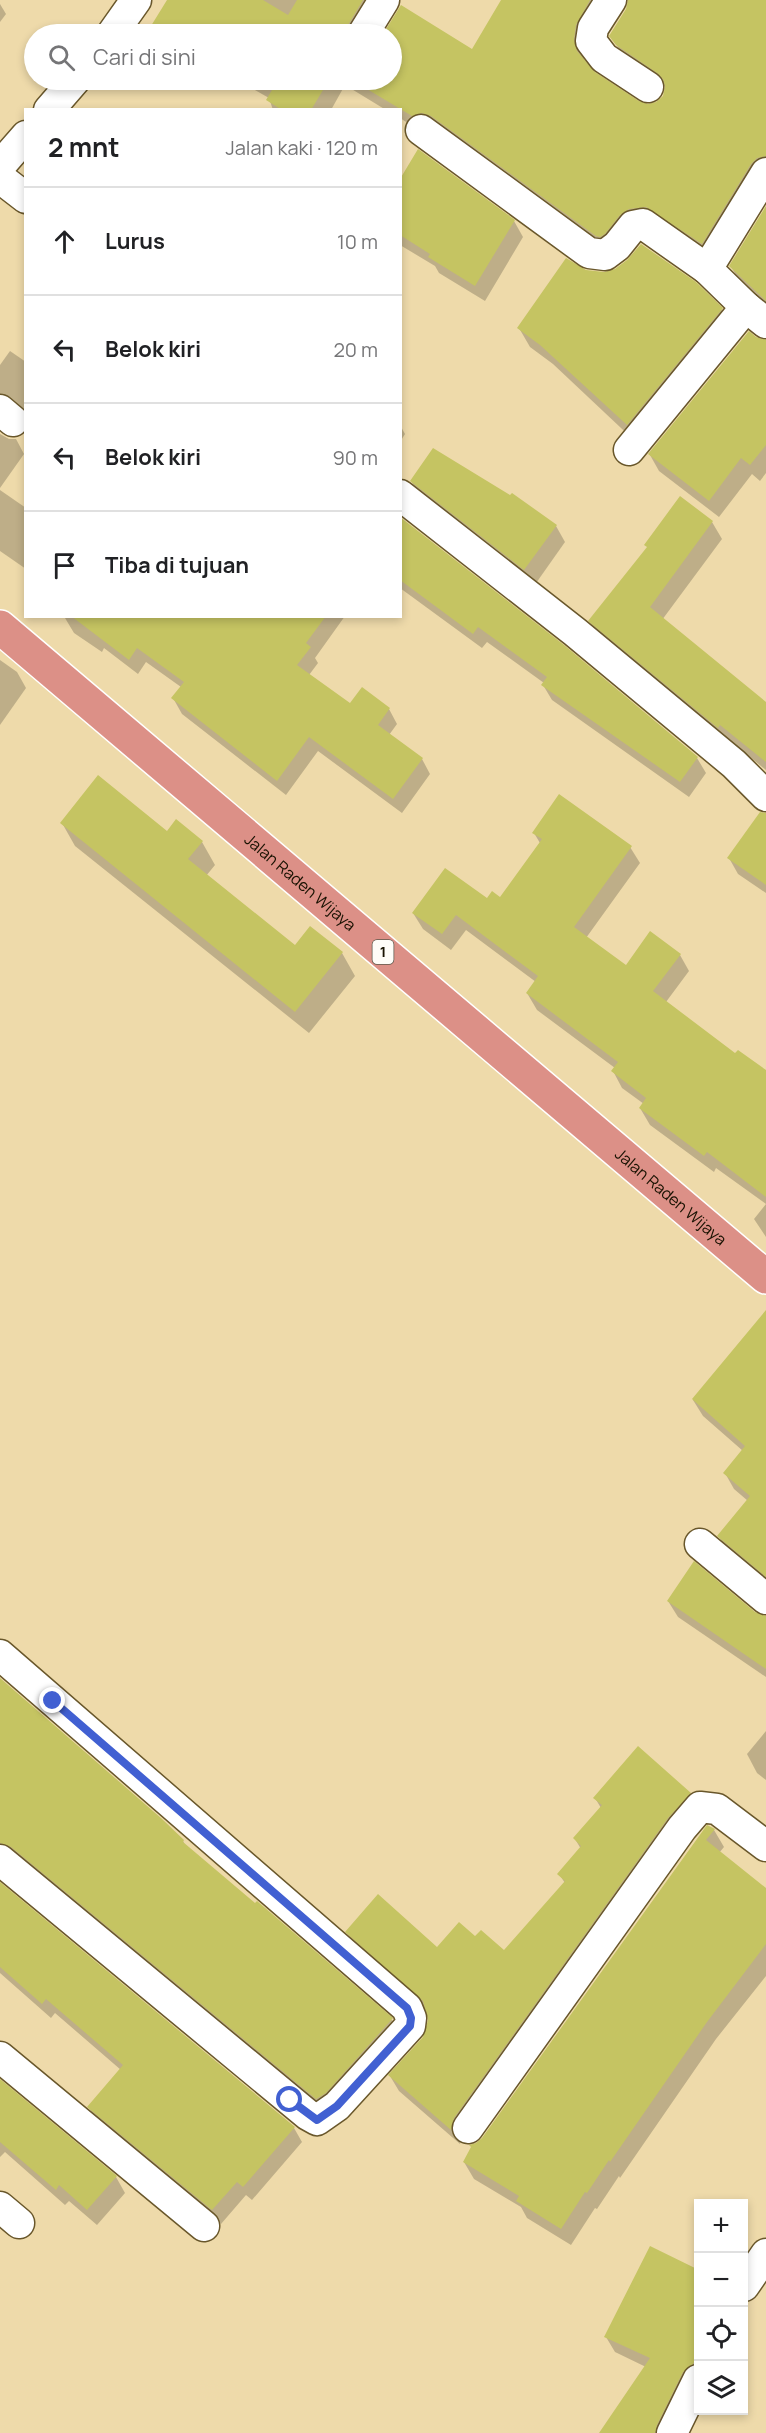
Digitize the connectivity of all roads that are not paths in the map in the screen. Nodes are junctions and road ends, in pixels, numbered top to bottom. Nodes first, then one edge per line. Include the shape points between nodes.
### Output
1 (384, 0) edge
2 (611, 0) edge
3 (369, 24) edge
4 (648, 87) dead end
5 (66, 90) edge
6 (51, 108) edge
7 (422, 130) dead end
8 (24, 138) edge
9 (0, 166) edge
10 (766, 173) edge
11 (0, 178) edge
12 (24, 196) edge
13 (706, 269) junction
14 (756, 315) edge
15 (629, 450) dead end
16 (402, 497) edge
17 (0, 627) edge
18 (766, 796) edge
19 (766, 1277) edge
20 (700, 1544) dead end
21 (766, 1599) edge
22 (0, 1655) edge
23 (766, 1846) edge
24 (0, 1860) edge
25 (0, 2057) edge
26 (468, 2128) dead end
27 (204, 2226) dead end
28 (694, 2390) edge
29 (672, 2433) edge

1 - 3 street
2 - 4 street via 593,28 591,41 604,58
5 - 6 street
7 - 13 street via 589,253 604,255 633,226 643,224
8 - 9 street
10 - 13 street
11 - 12 street
13 - 14 street
14 - 15 street
16 - 18 street via 699,734
17 - 19 highway, Jalan Raden Wijaya / 1
20 - 21 street
22 - 24 street via 407,2008 410,2026 344,2099 317,2120
23 - 26 street via 717,1809 700,1807
25 - 27 street
28 - 29 street

